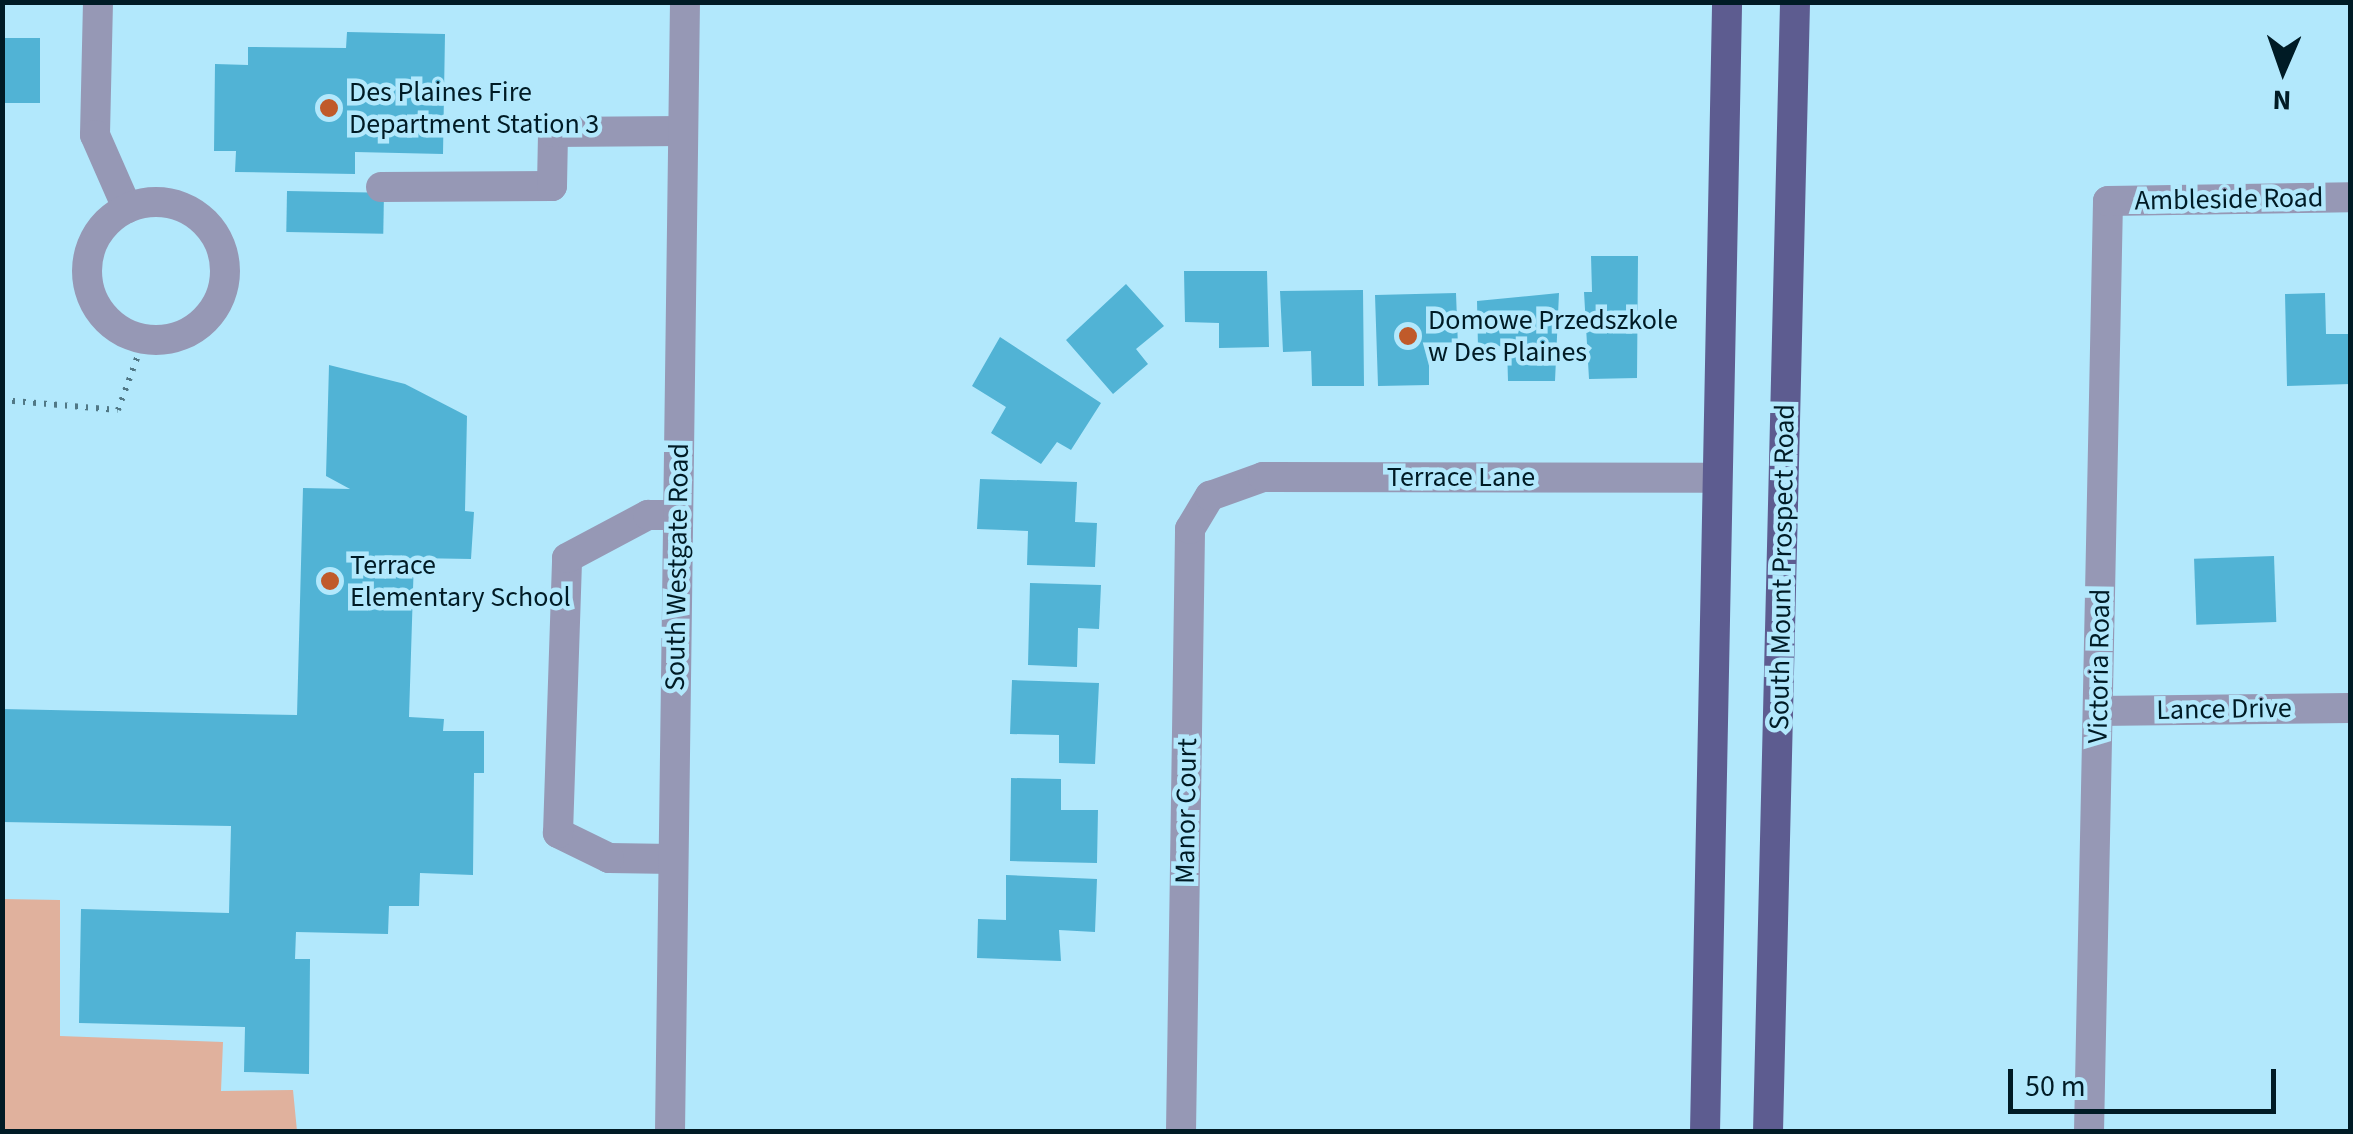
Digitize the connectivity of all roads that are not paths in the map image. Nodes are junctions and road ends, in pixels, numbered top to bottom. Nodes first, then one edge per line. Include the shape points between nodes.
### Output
1 (98, 2) edge
2 (684, 2) edge
3 (1726, 2) edge
4 (1794, 2) edge
5 (683, 132) junction
6 (382, 188) dead end
7 (2350, 197) edge
8 (2108, 202) joint
9 (127, 208) junction
10 (1716, 478) junction
11 (1210, 496) joint
12 (678, 514) junction
13 (2350, 708) edge
14 (2098, 711) junction
15 (674, 858) junction
16 (670, 1132) edge
17 (1181, 1132) edge
18 (1705, 1132) edge
19 (1768, 1132) edge
20 (2089, 1132) edge

1 - 9 street via 95,135
2 - 5 street, South Westgate Road
3 - 10 main road
4 - 19 main road, South Mount Prospect Road
5 - 6 street via 553,132 552,186
5 - 12 street, South Westgate Road
7 - 8 street, Ambleside Road
8 - 14 street, Victoria Road
9 - 9 street via 95,238 87,280 106,319 144,339 190,331 220,296 222,250 212,229 173,204
10 - 11 street, Terrace Lane via 1263,477
10 - 18 main road
11 - 17 street, Manor Court via 1190,529
12 - 15 street, South Westgate Road
12 - 15 street via 648,515 567,558 558,832 609,858
13 - 14 street, Lance Drive
14 - 20 street, Victoria Road
15 - 16 street, South Westgate Road

